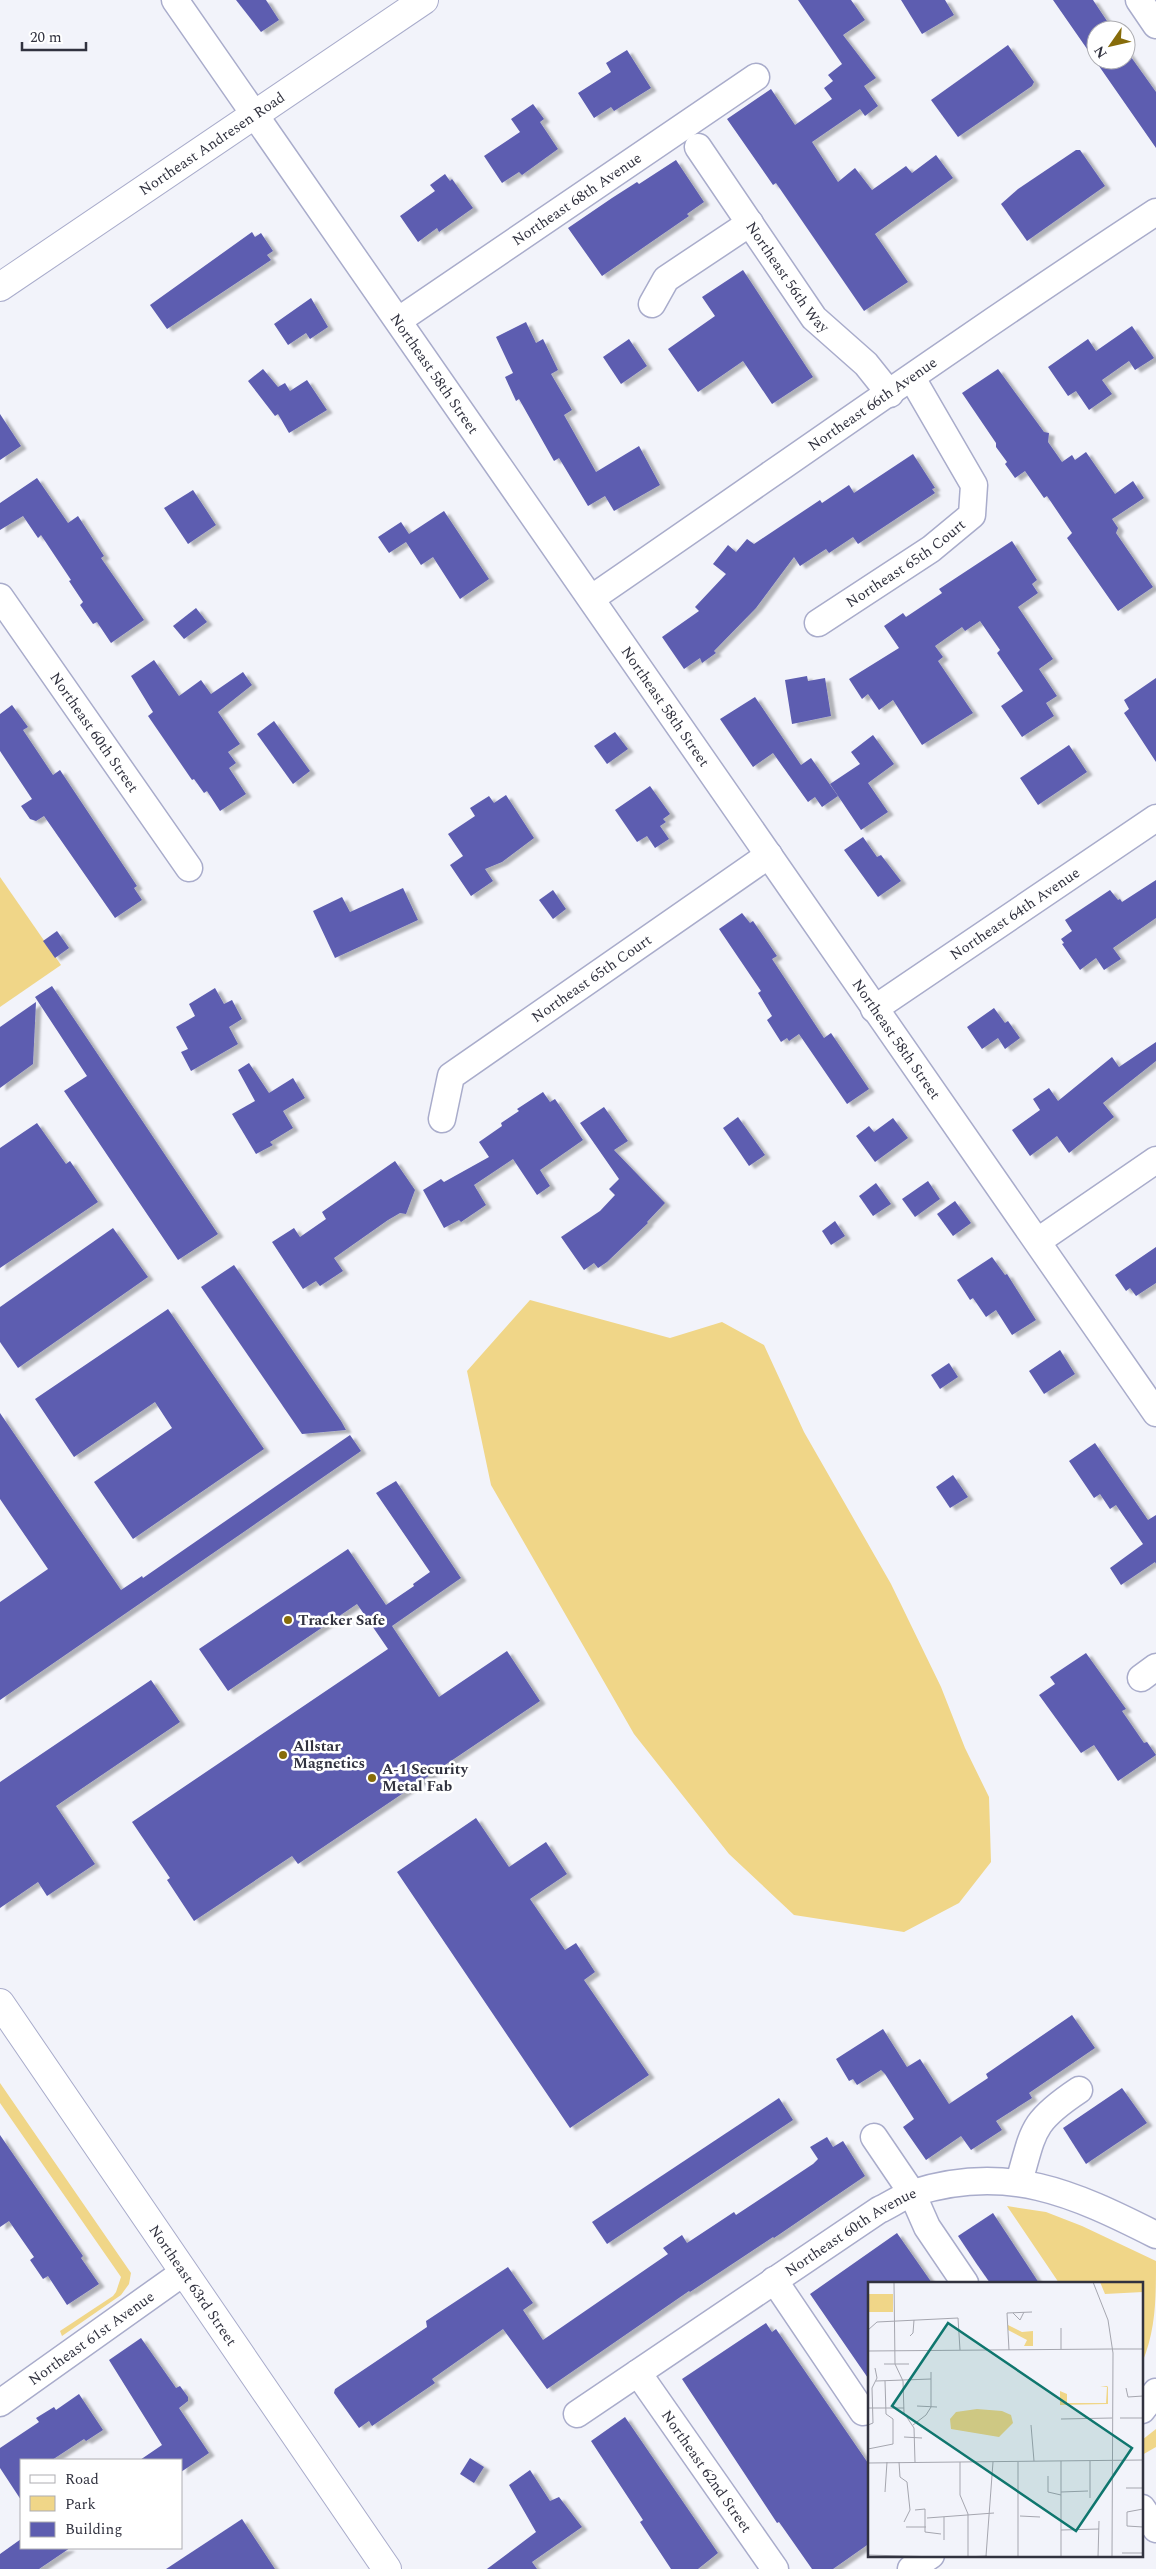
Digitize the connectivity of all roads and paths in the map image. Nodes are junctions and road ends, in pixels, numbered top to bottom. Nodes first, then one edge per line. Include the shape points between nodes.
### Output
1 (175, 0) edge
2 (424, 0) edge
3 (1139, 0) edge
4 (1156, 25) edge
5 (756, 78) dead end
6 (257, 115) junction
7 (698, 147) dead end
8 (1156, 212) edge
9 (750, 222) junction
10 (0, 287) edge
11 (652, 304) dead end
12 (399, 320) junction
13 (912, 378) junction
14 (890, 394) junction
15 (0, 596) edge
16 (592, 598) junction
17 (818, 623) dead end
18 (1156, 818) edge
19 (769, 855) junction
20 (189, 868) dead end
21 (874, 1009) junction
22 (442, 1120) dead end
23 (1156, 1160) edge
24 (1038, 1241) junction
25 (1156, 1413) edge
26 (0, 2003) edge
27 (1079, 2090) dead end
28 (874, 2137) dead end
29 (1019, 2182) junction
30 (912, 2194) junction
31 (1156, 2235) edge
32 (184, 2272) junction
33 (774, 2280) junction
34 (964, 2282) edge
35 (638, 2373) junction
36 (1156, 2392) edge
37 (0, 2403) edge
38 (1144, 2407) edge
39 (863, 2412) dead end
40 (577, 2414) dead end
41 (1144, 2511) edge
42 (1156, 2529) edge
43 (930, 2556) edge
44 (387, 2569) edge
45 (775, 2569) edge
46 (911, 2569) edge

1 - 6 street, Northeast 58th Street
2 - 6 main road, Northeast Andresen Road
3 - 4 street
5 - 12 street, Northeast 68th Avenue
6 - 10 main road, Northeast Andresen Road
6 - 12 street, Northeast 58th Street
7 - 9 street, Northeast 56th Way
8 - 13 street, Northeast 66th Avenue via 1011,307
9 - 11 street via 666,279
9 - 14 street, Northeast 56th Way via 814,318 866,364
12 - 16 street, Northeast 58th Street
13 - 14 street, Northeast 66th Avenue
13 - 17 street, Northeast 65th Court via 974,485 972,515 932,549
14 - 16 street, Northeast 66th Avenue
15 - 20 street, Northeast 60th Street
16 - 19 street, Northeast 58th Street
18 - 21 street, Northeast 64th Avenue
19 - 21 street, Northeast 58th Street
19 - 22 street, Northeast 65th Court via 451,1076
21 - 24 street, Northeast 58th Street
23 - 24 street
24 - 25 street, Northeast 58th Street
26 - 32 main road, Northeast 63rd Street
27 - 29 street via 1055,2106 1036,2126
28 - 30 street
29 - 30 street, Northeast 60th Avenue via 972,2180
29 - 31 street, Northeast 60th Avenue via 1066,2194
30 - 33 street, Northeast 60th Avenue via 878,2210
30 - 34 street via 927,2227
32 - 37 street, Northeast 61st Avenue
32 - 44 main road, Northeast 63rd Street
33 - 35 street, Northeast 60th Avenue
33 - 39 street
35 - 40 street, Northeast 60th Avenue
35 - 45 street, Northeast 62nd Street
36 - 38 street
41 - 42 street
43 - 46 street

